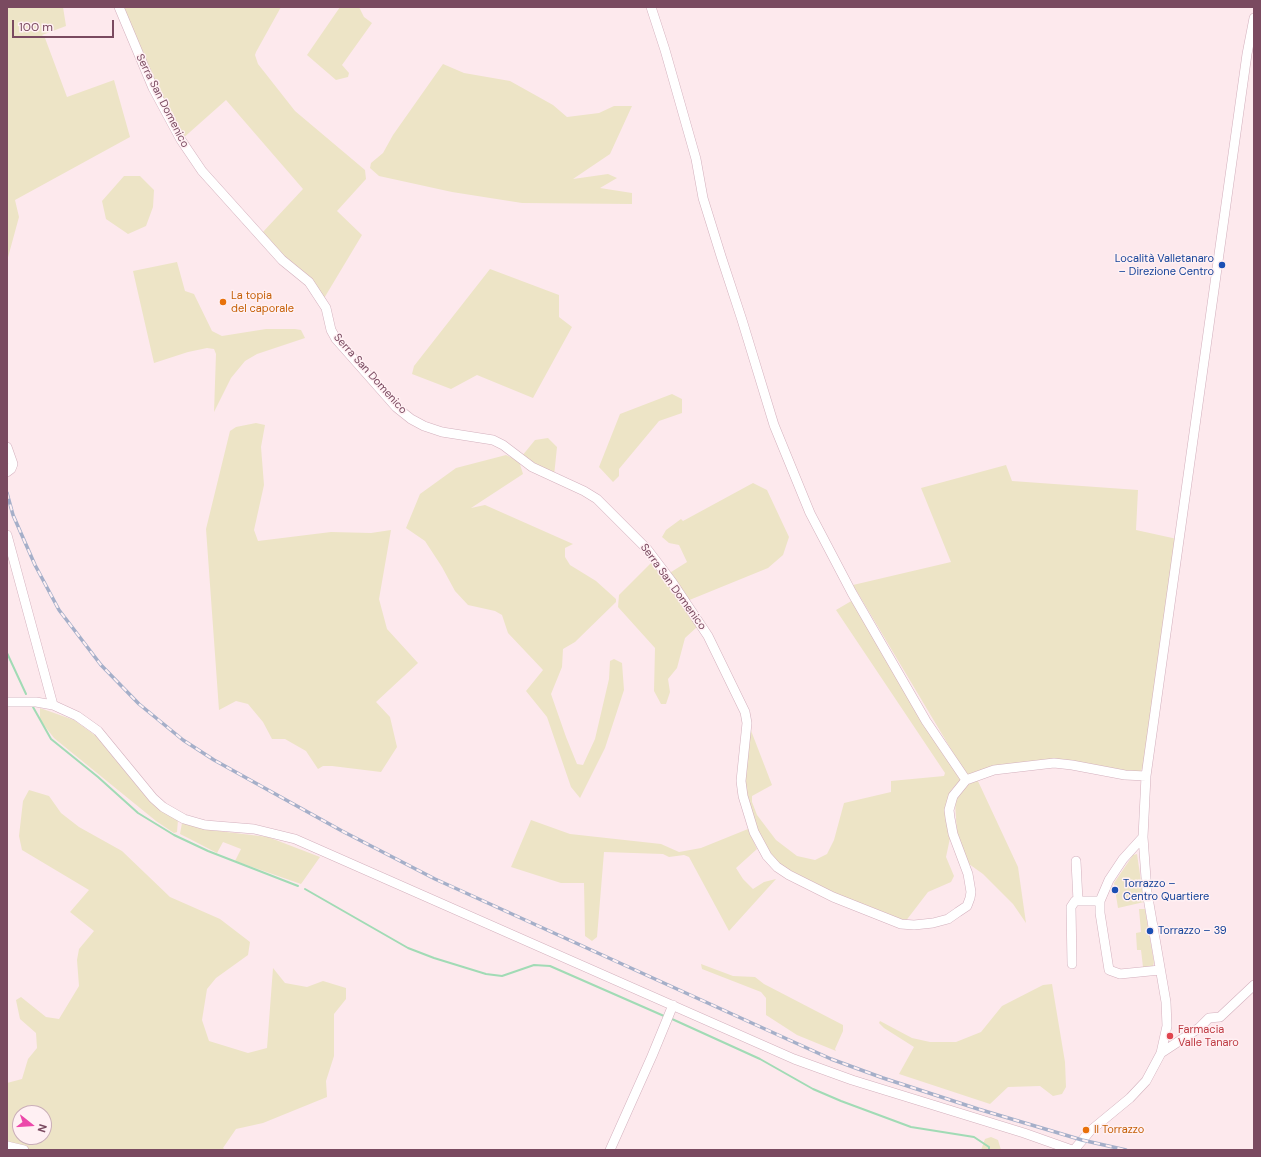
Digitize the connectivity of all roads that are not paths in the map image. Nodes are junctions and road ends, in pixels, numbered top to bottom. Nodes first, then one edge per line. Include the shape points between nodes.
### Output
1 (119, 7) edge
2 (651, 7) edge
3 (1254, 18) edge
4 (7, 447) edge
5 (7, 472) edge
6 (7, 535) edge
7 (7, 702) edge
8 (53, 706) junction
9 (1146, 776) junction
10 (966, 780) junction
11 (1143, 837) junction
12 (1076, 861) dead end
13 (1078, 901) junction
14 (1100, 901) junction
15 (1072, 964) dead end
16 (1160, 970) junction
17 (1254, 985) edge
18 (672, 1005) junction
19 (1161, 1053) junction
20 (7, 1146) edge
21 (24, 1150) edge
22 (610, 1150) edge
23 (1073, 1150) edge

1 - 10 street, Serra San Domenico via 153,88 181,140 202,171 282,260 309,282 326,308 336,339 396,407 424,426 442,432 493,440 503,445 532,467 597,499 647,549 708,636 745,712 747,723 741,781 743,796 754,832 767,856 777,867 833,897 901,924 922,925 948,919 967,906 971,892 968,874 953,834 949,810 953,796
2 - 10 street via 696,159 721,256 774,425 810,513 852,593 926,721
3 - 9 street
4 - 5 street via 12,464
6 - 8 street
7 - 8 street via 36,702
8 - 18 street via 77,716 98,731 153,798 184,819 205,825 254,829 295,839
9 - 10 street, Serra San Domenico via 1054,763 985,772
9 - 11 street
11 - 14 street via 1123,859 1109,880
11 - 16 street via 1147,892
12 - 13 street
13 - 14 street
13 - 15 street via 1072,904 1070,911
14 - 16 street via 1109,970 1120,974
16 - 19 street via 1168,1015
17 - 19 street via 1220,1017 1209,1018 1199,1028
18 - 22 street
18 - 23 street via 823,1070
19 - 23 street via 1153,1070 1138,1089 1100,1121
20 - 21 street

